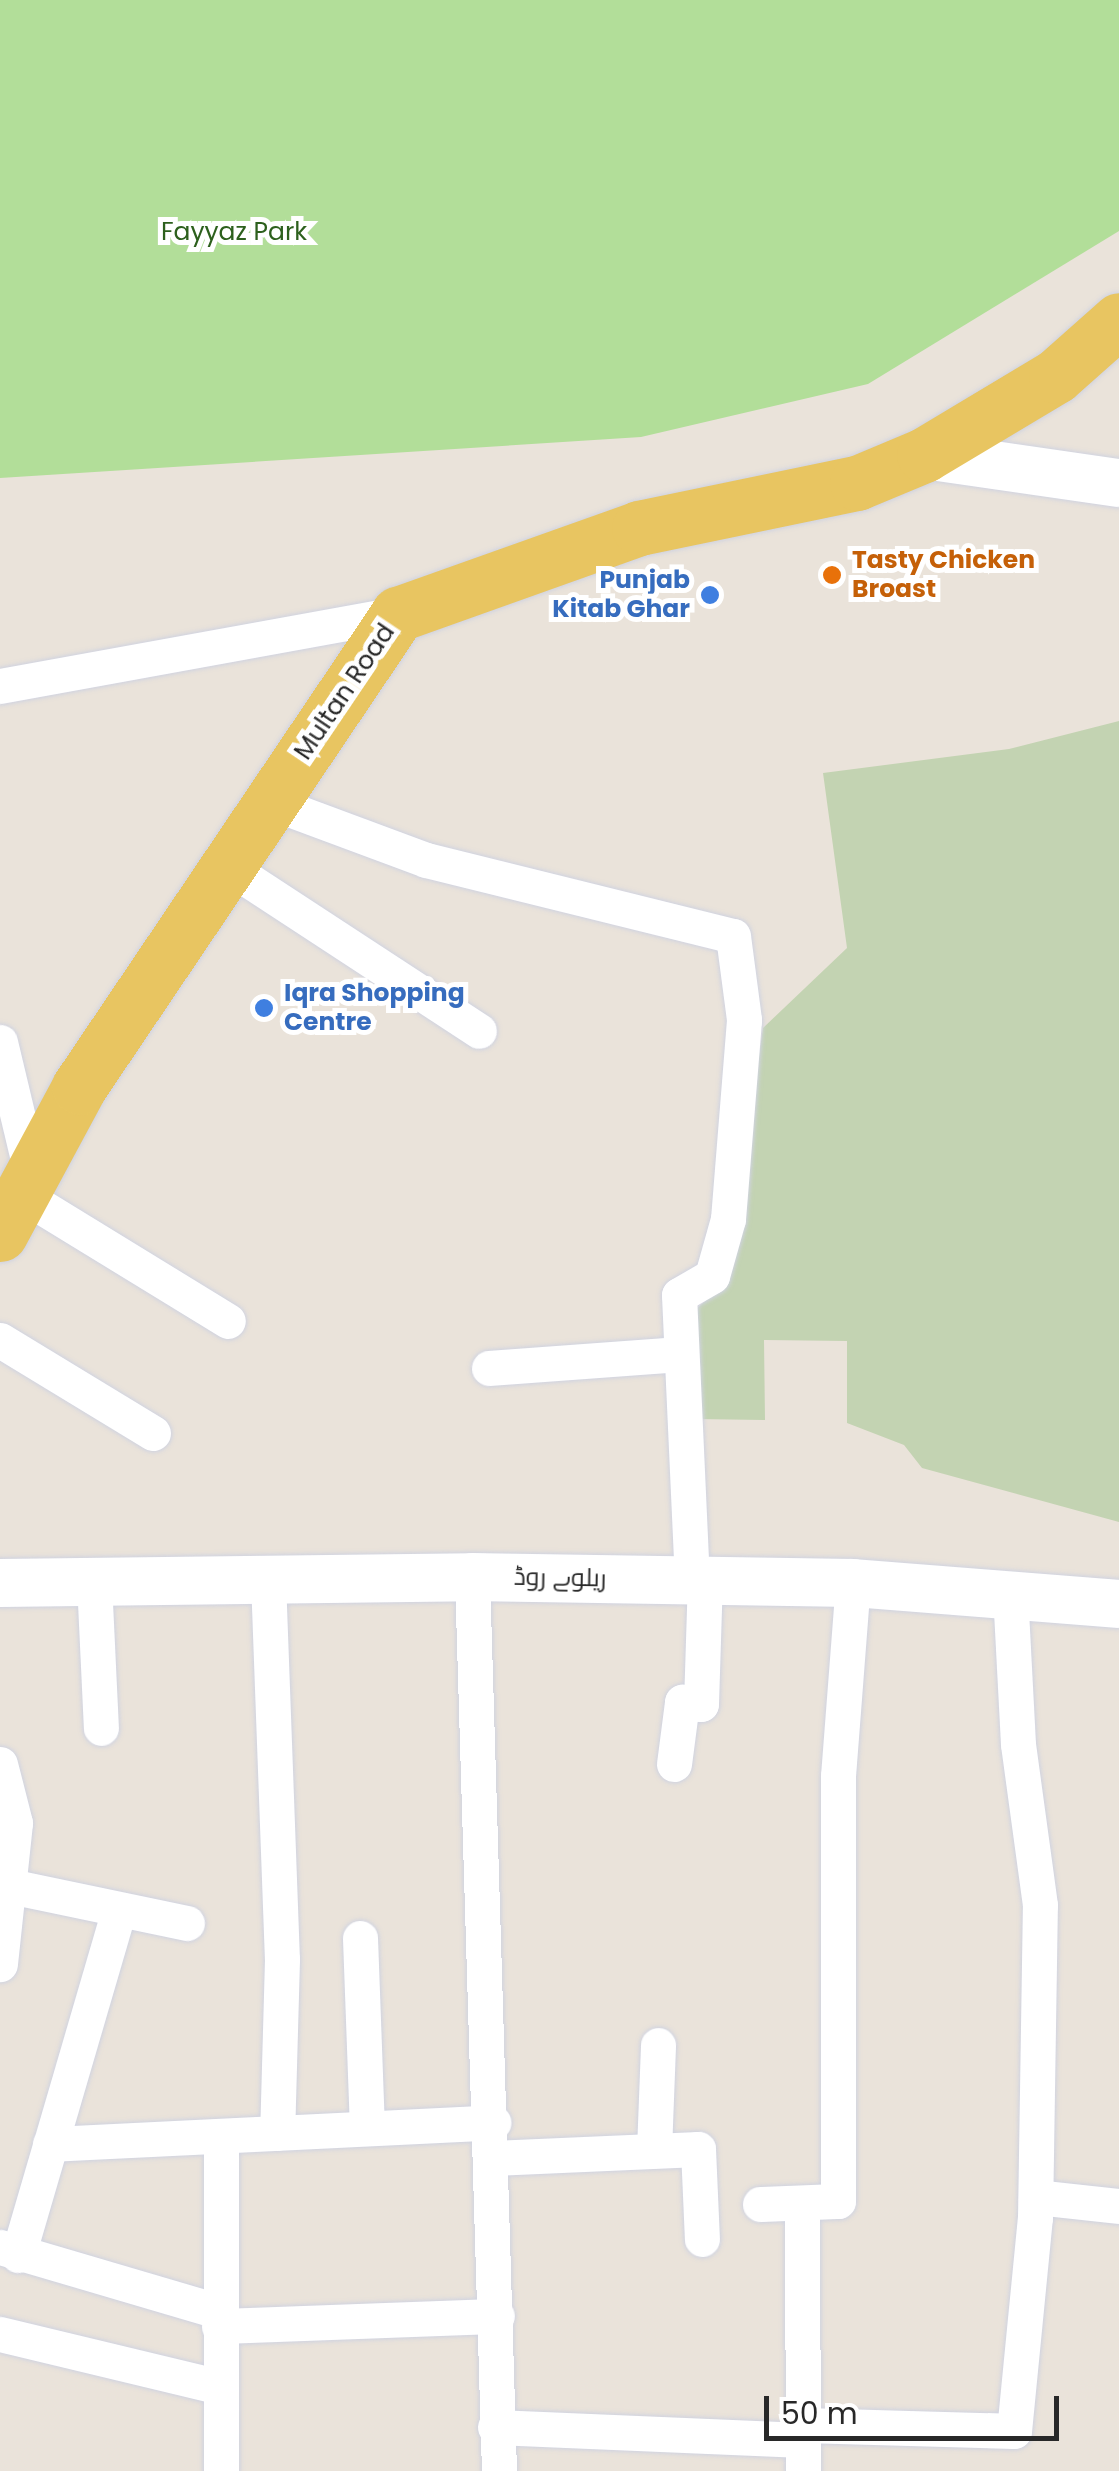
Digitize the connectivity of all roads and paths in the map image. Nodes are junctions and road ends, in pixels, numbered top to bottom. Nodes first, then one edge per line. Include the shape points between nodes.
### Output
1 (1119, 320) edge
2 (924, 455) junction
3 (1119, 483) edge
4 (398, 614) junction
5 (0, 686) edge
6 (270, 802) junction
7 (226, 866) junction
8 (479, 1031) dead end
9 (0, 1042) edge
10 (12, 1214) edge
11 (228, 1321) dead end
12 (0, 1340) edge
13 (679, 1354) junction
14 (489, 1368) dead end
15 (154, 1433) dead end
16 (472, 1577) junction
17 (268, 1579) junction
18 (698, 1580) junction
19 (94, 1581) junction
20 (0, 1583) edge
21 (853, 1583) junction
22 (1010, 1591) junction
23 (1119, 1604) edge
24 (101, 1728) dead end
25 (0, 1764) edge
26 (674, 1764) dead end
27 (6, 1884) edge
28 (118, 1912) junction
29 (188, 1924) dead end
30 (360, 1938) dead end
31 (0, 1964) edge
32 (658, 2046) dead end
33 (492, 2122) junction
34 (367, 2128) junction
35 (277, 2133) junction
36 (221, 2136) junction
37 (50, 2144) junction
38 (654, 2150) junction
39 (493, 2158) junction
40 (1036, 2198) junction
41 (802, 2202) junction
42 (760, 2204) dead end
43 (1119, 2206) edge
44 (702, 2240) dead end
45 (9, 2251) edge
46 (496, 2316) junction
47 (218, 2319) junction
48 (0, 2334) edge
49 (218, 2386) junction
50 (495, 2427) junction
51 (803, 2445) edge
52 (221, 2471) edge
53 (499, 2471) edge

1 - 2 main road, Multan Road via 1056,376
2 - 3 main road
2 - 4 main road, Multan Road via 857,483 639,528
4 - 5 street
4 - 6 main road, Multan Road
6 - 7 main road, Multan Road
6 - 13 street via 426,860 733,936 744,1020 728,1220 712,1276 679,1296
7 - 8 street
7 - 10 main road, Multan Road via 79,1087
9 - 10 street
10 - 11 street
12 - 15 street
13 - 14 street
13 - 18 street
16 - 17 main road, ریلوے روڈ
16 - 18 main road, ریلوے روڈ
16 - 33 street
17 - 19 main road, ریلوے روڈ
17 - 35 street via 282,1958
18 - 21 main road, ریلوے روڈ
18 - 26 street via 701,1704 682,1702
19 - 20 main road, ریلوے روڈ
19 - 24 street
21 - 22 main road, ریلوے روڈ
21 - 41 street via 838,1776 838,2202
22 - 23 main road, ریلوے روڈ
22 - 40 street via 1018,1744 1040,1905
25 - 27 street via 14,1823
27 - 28 street
27 - 31 street
28 - 29 street
28 - 37 street
30 - 34 street
32 - 38 street
33 - 34 street
33 - 39 street
34 - 35 street
35 - 36 street
36 - 37 street
36 - 47 street
37 - 45 street
38 - 39 street
38 - 44 street via 698,2149
39 - 46 street
40 - 43 street
40 - 51 street via 1014,2431
41 - 42 street
41 - 51 street
45 - 47 street
46 - 47 street
46 - 50 street
47 - 49 street
48 - 49 street
49 - 52 street
50 - 51 street
50 - 53 street

